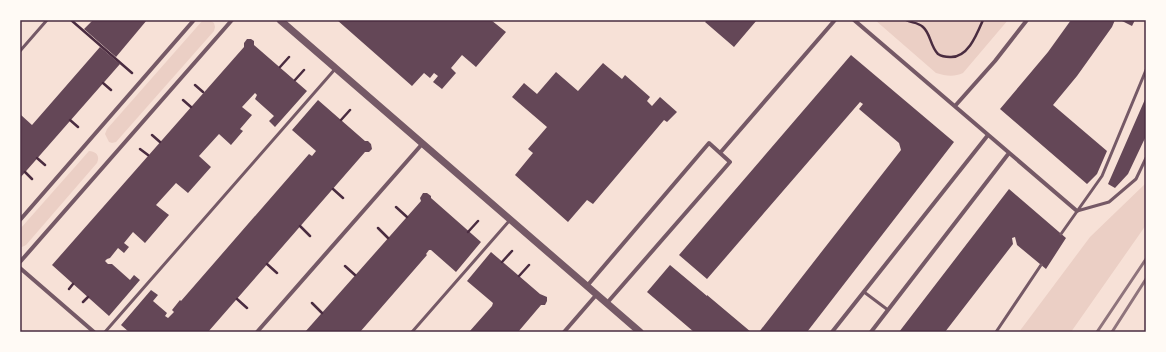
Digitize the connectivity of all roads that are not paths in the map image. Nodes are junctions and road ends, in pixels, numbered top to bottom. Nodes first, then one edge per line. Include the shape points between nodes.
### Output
1 (47, 20) edge
2 (194, 20) edge
3 (232, 20) edge
4 (280, 20) edge
5 (835, 20) edge
6 (854, 20) edge
7 (1028, 20) edge
8 (20, 51) edge
9 (336, 68) junction
10 (1146, 70) edge
11 (955, 106) junction
12 (988, 135) junction
13 (423, 143) junction
14 (720, 153) junction
15 (1009, 153) junction
16 (1146, 158) edge
17 (1077, 211) junction
18 (511, 219) junction
19 (20, 220) edge
20 (1061, 234) dead end
21 (20, 262) edge
22 (1041, 265) dead end
23 (20, 268) edge
24 (587, 286) junction
25 (864, 292) junction
26 (597, 294) junction
27 (608, 303) junction
28 (888, 310) junction
29 (94, 332) edge
30 (105, 332) edge
31 (257, 332) edge
32 (412, 332) edge
33 (564, 332) edge
34 (640, 332) edge
35 (832, 332) edge
36 (871, 332) edge
37 (996, 332) edge

1 - 8 lane
2 - 19 street
3 - 21 street
4 - 9 street
5 - 14 street
6 - 11 street
7 - 11 street
9 - 13 street
9 - 30 lane
10 - 17 lane via 1102,176
11 - 12 street
12 - 15 street
12 - 25 street
13 - 18 street
13 - 31 street
14 - 24 street via 709,143
14 - 27 street via 730,162
15 - 17 street
15 - 28 street
16 - 17 lane via 1136,178 1109,202
17 - 20 lane
18 - 24 street
18 - 32 lane
22 - 37 lane
23 - 29 street
24 - 26 street
25 - 28 lane
25 - 35 street
26 - 27 street
26 - 33 street
27 - 34 street
28 - 36 street

